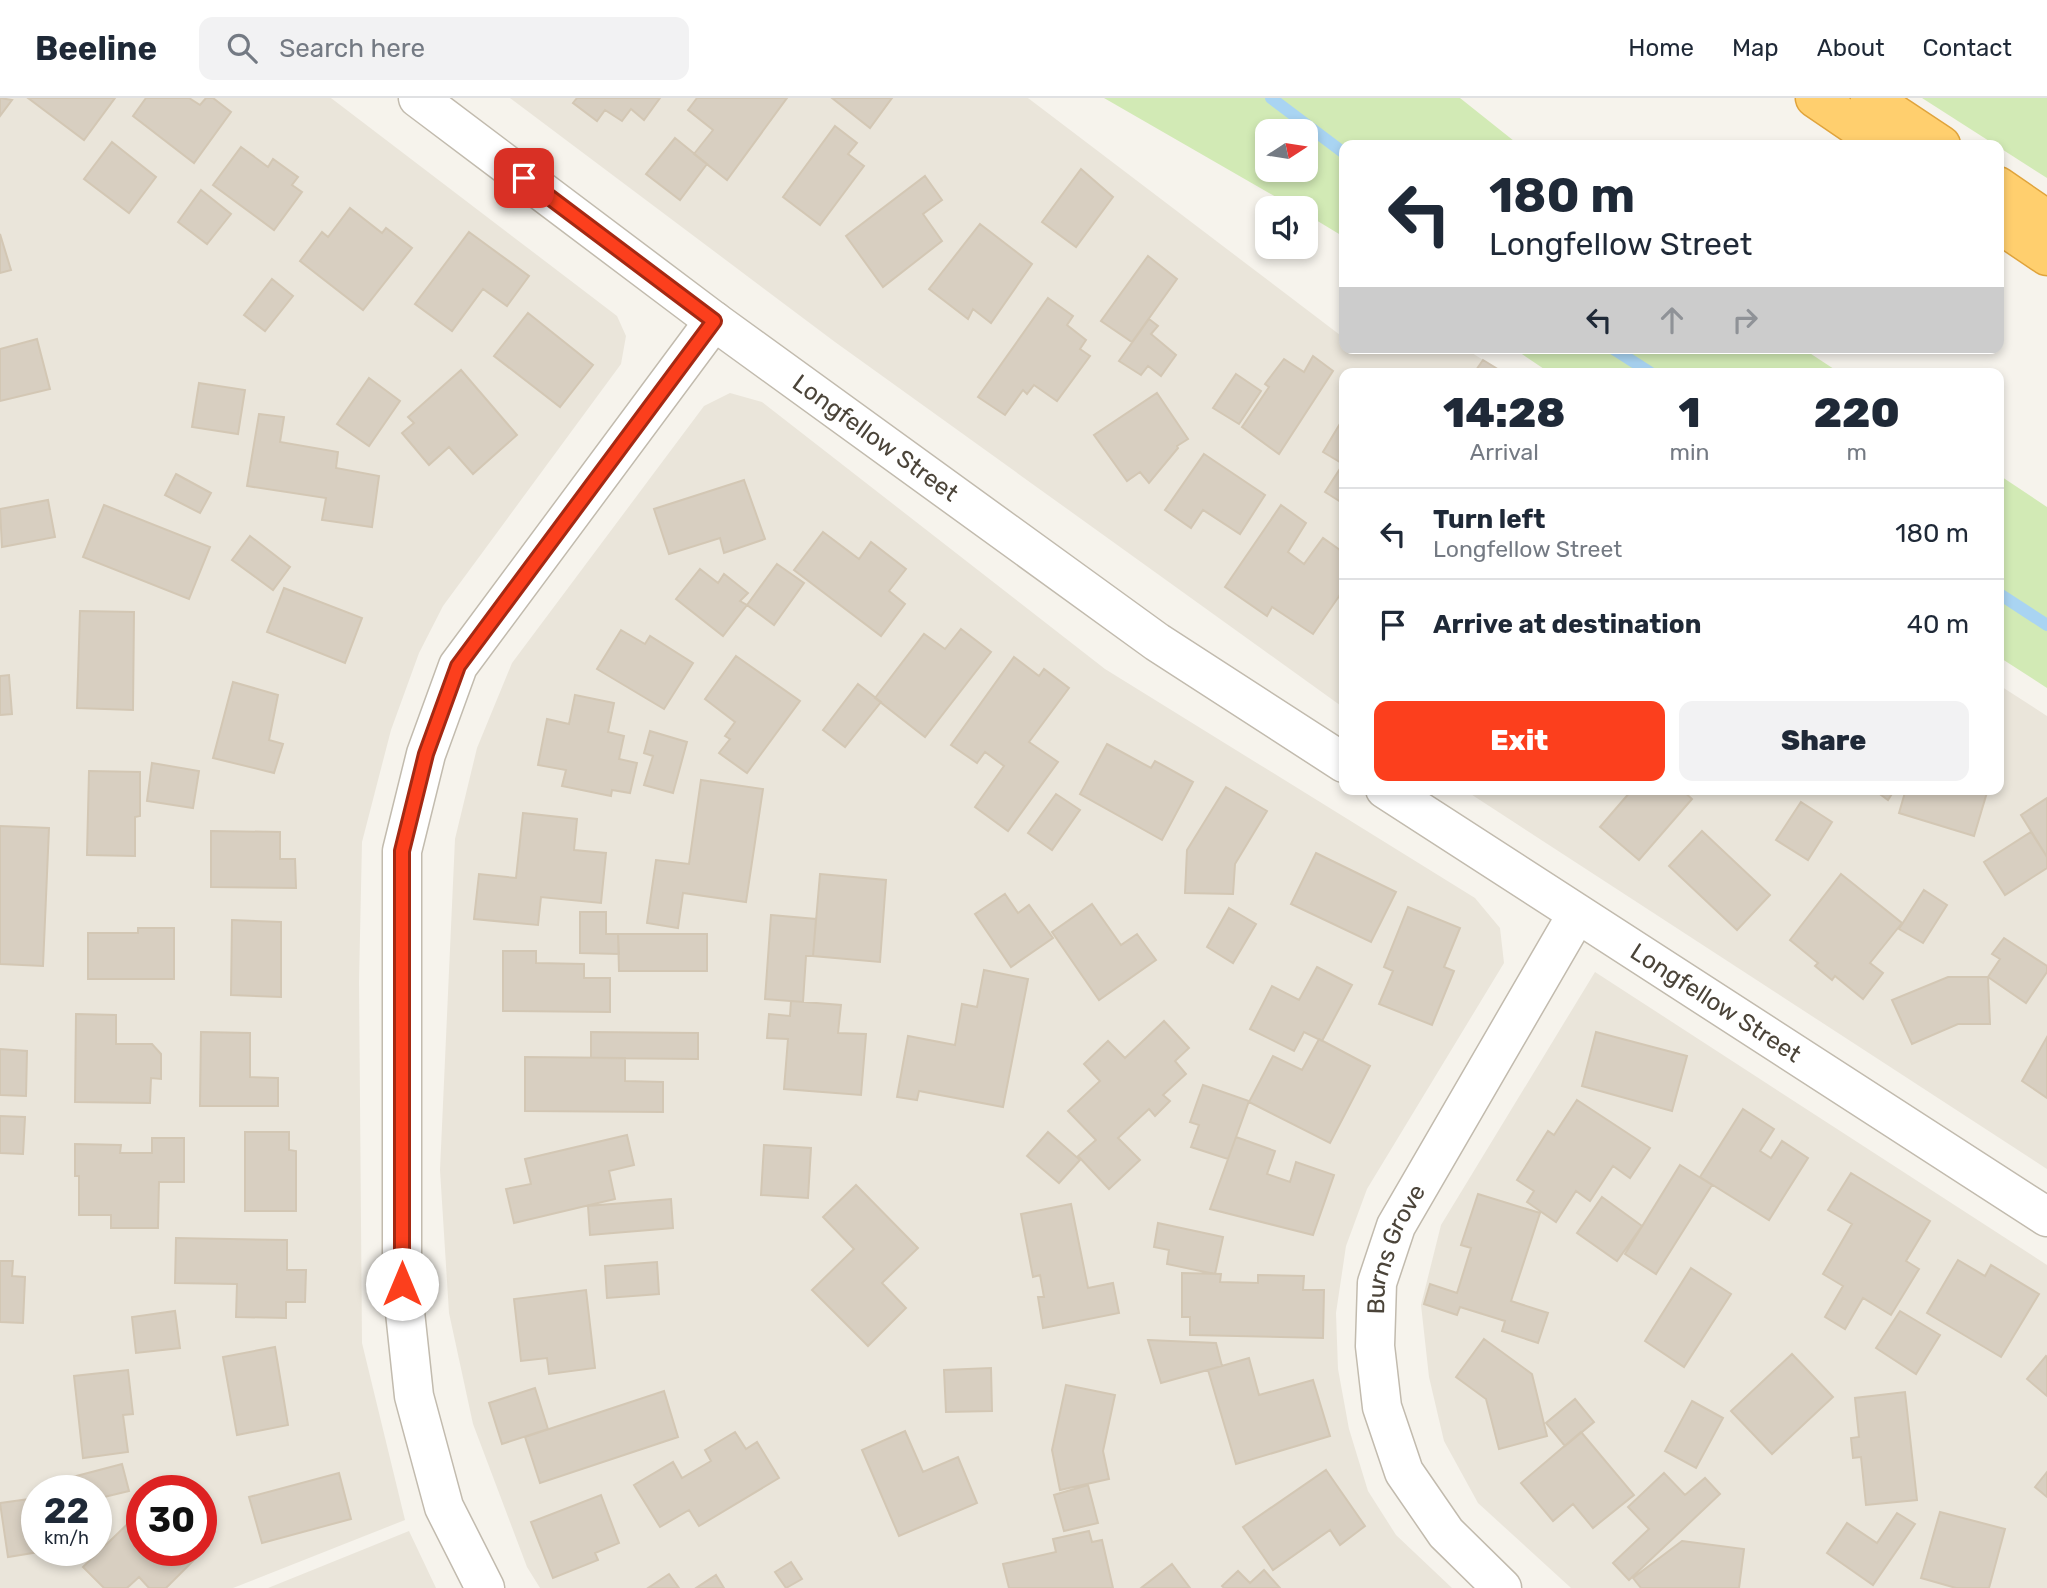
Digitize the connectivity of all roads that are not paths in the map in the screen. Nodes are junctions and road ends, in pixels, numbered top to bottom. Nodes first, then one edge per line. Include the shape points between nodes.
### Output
1 (418, 98) edge
2 (1815, 98) edge
3 (1870, 98) edge
4 (1877, 140) edge
5 (1933, 140) edge
6 (2004, 190) edge
7 (2047, 220) edge
8 (2004, 227) edge
9 (2047, 256) edge
10 (714, 321) junction
11 (1339, 760) edge
12 (1394, 795) edge
13 (1577, 914) junction
14 (2047, 1217) edge
15 (485, 1588) edge
16 (1502, 1588) edge

1 - 10 street, Longfellow Street
2 - 4 highway
3 - 5 highway
6 - 7 highway
8 - 9 highway
10 - 11 street, Longfellow Street via 1157,642
10 - 15 street via 458,666 426,754 402,851 402,1284 414,1396 444,1507
12 - 13 street, Longfellow Street
13 - 14 street, Longfellow Street
13 - 16 street, Burns Grove via 1396,1226 1377,1283 1375,1346 1382,1407 1404,1472 1446,1533

